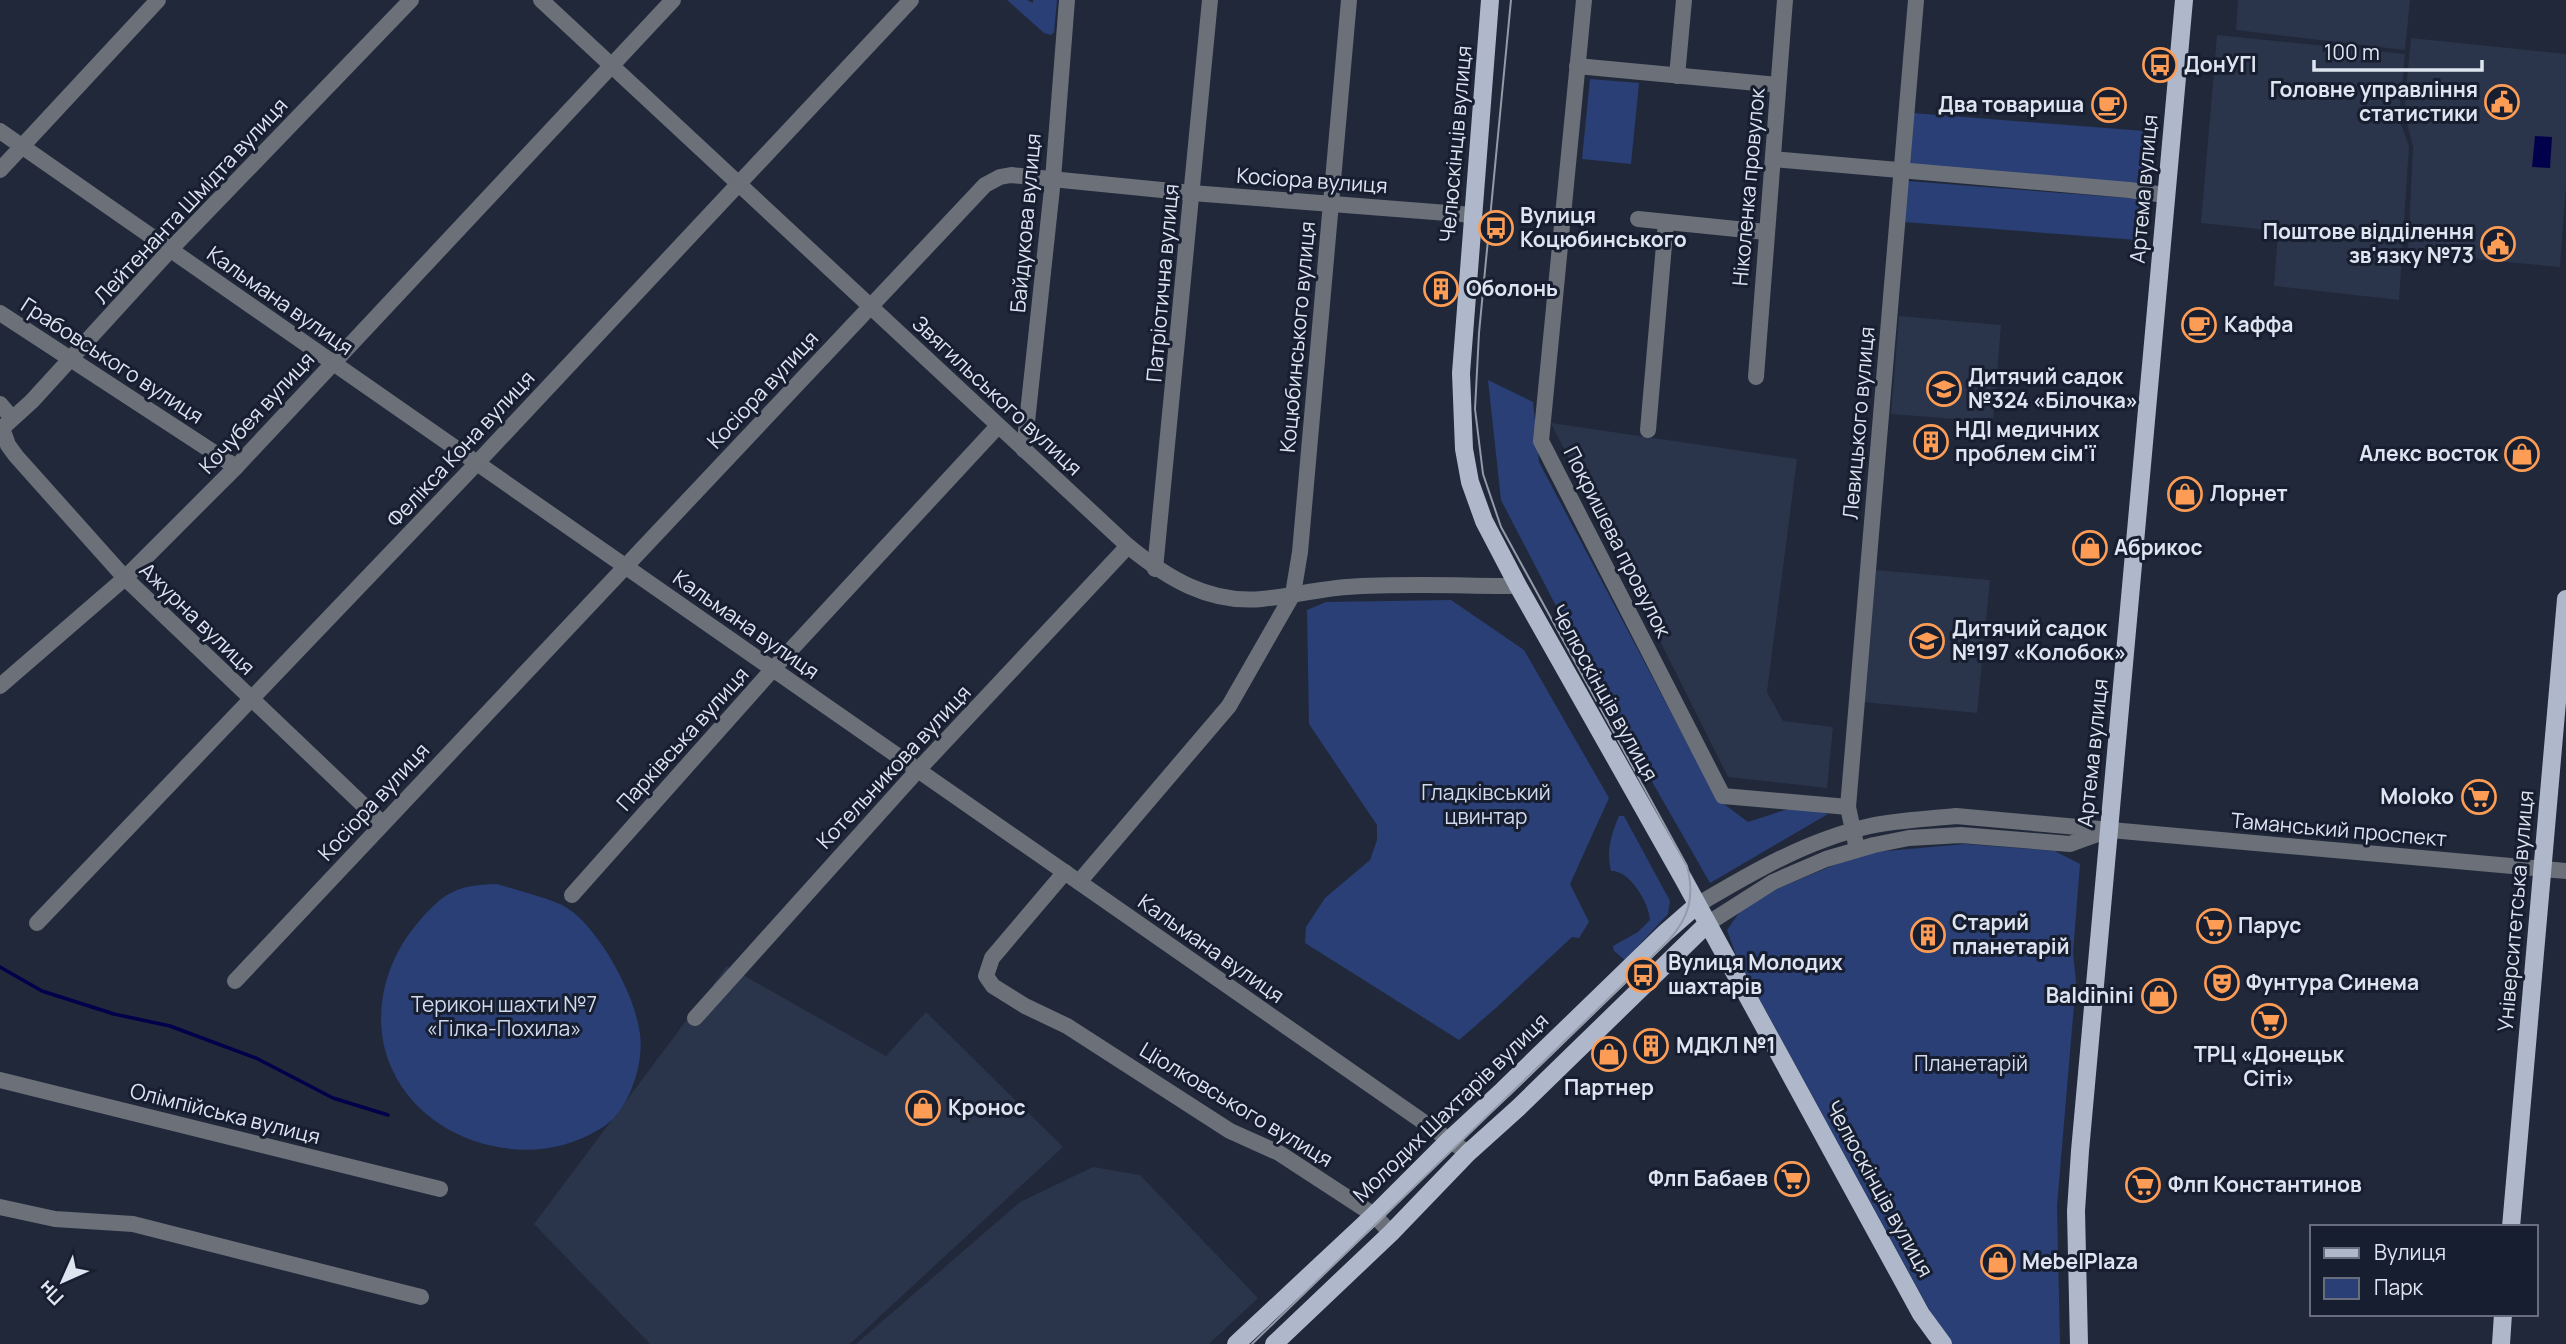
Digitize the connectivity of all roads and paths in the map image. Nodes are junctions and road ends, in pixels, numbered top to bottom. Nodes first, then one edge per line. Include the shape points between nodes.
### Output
1 (158, 0) edge
2 (411, 0) edge
3 (541, 0) edge
4 (673, 0) edge
5 (911, 0) edge
6 (1067, 0) edge
7 (1210, 0) edge
8 (1349, 0) edge
9 (1490, 0) edge
10 (1584, 0) edge
11 (1684, 0) edge
12 (1785, 0) edge
13 (1916, 0) edge
14 (2184, 0) edge
15 (1577, 65) junction
16 (612, 66) junction
17 (1677, 76) junction
18 (1778, 85) junction
19 (0, 131) edge
20 (22, 147) junction
21 (1773, 159) junction
22 (0, 170) edge
23 (1901, 171) junction
24 (1053, 179) junction
25 (738, 184) junction
26 (1192, 193) junction
27 (2165, 195) junction
28 (1331, 203) junction
29 (1473, 215) junction
30 (1638, 219) dead end
31 (1666, 222) junction
32 (1766, 232) junction
33 (170, 250) junction
34 (870, 307) junction
35 (0, 313) edge
36 (71, 359) junction
37 (333, 363) junction
38 (1756, 377) dead end
39 (0, 404) edge
40 (5, 425) edge
41 (998, 426) junction
42 (1648, 430) dead end
43 (1024, 450) junction
44 (477, 463) junction
45 (236, 467) junction
46 (1128, 546) junction
47 (625, 566) junction
48 (1155, 569) junction
49 (124, 578) junction
50 (1518, 586) junction
51 (1293, 594) junction
52 (2566, 599) edge
53 (773, 669) junction
54 (2, 679) edge
55 (252, 701) junction
56 (918, 770) junction
57 (1848, 807) junction
58 (382, 823) junction
59 (2108, 830) junction
60 (1853, 831) junction
61 (1857, 849) junction
62 (2542, 869) junction
63 (2566, 871) edge
64 (1072, 877) junction
65 (572, 895) dead end
66 (1697, 905) junction
67 (37, 923) dead end
68 (1707, 924) junction
69 (235, 981) dead end
70 (695, 1018) dead end
71 (0, 1080) edge
72 (1449, 1140) junction
73 (1468, 1153) junction
74 (440, 1189) dead end
75 (0, 1206) edge
76 (1374, 1215) junction
77 (2511, 1225) edge
78 (1391, 1233) junction
79 (421, 1297) dead end
80 (2503, 1316) edge
81 (1237, 1344) edge
82 (1274, 1344) edge
83 (1943, 1344) edge
84 (2079, 1344) edge
85 (2501, 1344) edge

1 - 20 street
2 - 33 street, Лейтенанта Шмідта вулиця
3 - 16 street, Звягильського вулиця
4 - 16 street, Кочубея вулиця
5 - 25 street, Фелікса Кона вулиця
6 - 24 street, Байдукова вулиця
7 - 26 street, Патріотична вулиця
8 - 28 street, Коцюбинського вулиця
9 - 29 main road, Челюскінців вулиця
10 - 15 street, Покришева провулок
11 - 17 street
12 - 18 street, Ніколенка провулок
13 - 23 street, Левицького вулиця
14 - 27 main road, Артема вулиця
15 - 17 street
15 - 57 street, Покришева провулок via 1541,441 1723,796
16 - 25 street, Звягильського вулиця
16 - 37 street, Кочубея вулиця
17 - 18 street
18 - 21 street, Ніколенка провулок
19 - 20 street, Кальмана вулиця
20 - 22 street
20 - 33 street, Кальмана вулиця
21 - 23 street
21 - 32 street, Ніколенка провулок
23 - 27 street
23 - 57 street, Левицького вулиця
24 - 26 street, Косіора вулиця
24 - 34 street, Косіора вулиця via 1011,175 985,184
24 - 43 street, Байдукова вулиця
25 - 34 street, Звягильського вулиця
25 - 44 street, Фелікса Кона вулиця
26 - 28 street, Косіора вулиця
26 - 48 street, Патріотична вулиця
27 - 59 main road, Артема вулиця
28 - 29 street, Косіора вулиця
28 - 51 street, Коцюбинського вулиця
29 - 50 main road, Челюскінців вулиця via 1461,373 1464,449 1484,521
30 - 31 street
31 - 32 street
31 - 42 street
32 - 38 street, Ніколенка провулок
33 - 36 street, Лейтенанта Шмідта вулиця
33 - 37 street, Кальмана вулиця
34 - 41 street, Звягильського вулиця
34 - 47 street, Косіора вулиця
35 - 36 street, Грабовського вулиця
36 - 40 street, Лейтенанта Шмідта вулиця
36 - 45 street, Грабовського вулиця
37 - 44 street, Кальмана вулиця
37 - 45 street, Кочубея вулиця
39 - 40 street, Ажурна вулиця
40 - 49 street, Ажурна вулиця via 8,445 16,456
41 - 43 street, Звягильського вулиця
41 - 53 street, Парківська вулиця
43 - 46 street, Звягильського вулиця
44 - 47 street, Кальмана вулиця
44 - 55 street, Фелікса Кона вулиця
45 - 49 street, Кочубея вулиця
46 - 48 street, Звягильського вулиця
46 - 56 street, Котельникова вулиця
47 - 53 street, Кальмана вулиця
47 - 58 street, Косіора вулиця
48 - 51 street, Звягильського вулиця via 1214,595 1260,599
49 - 54 street, Кочубея вулиця
49 - 55 street, Ажурна вулиця
50 - 51 street, Звягильського вулиця via 1346,587
50 - 66 main road, Челюскінців вулиця
51 - 64 street via 1228,706
52 - 62 main road, Університетська вулиця
53 - 56 street, Кальмана вулиця
53 - 65 street, Парківська вулиця
55 - 58 street, Ажурна вулиця
55 - 67 street, Фелікса Кона вулиця
56 - 64 street, Кальмана вулиця
56 - 70 street, Котельникова вулиця
57 - 60 street, Левицького вулиця
58 - 69 street, Косіора вулиця
59 - 60 street, Таманський проспект via 1956,817
59 - 61 street, Таманський проспект via 2070,844 1961,835 1909,838
59 - 62 street, Таманський проспект
59 - 84 main road, Артема вулиця via 2076,1211
60 - 61 street, Левицького вулиця
60 - 66 street, Таманський проспект via 1782,858
61 - 68 street, Таманський проспект via 1773,882
62 - 63 street, Таманський проспект
62 - 77 main road, Університетська вулиця
64 - 72 street, Кальмана вулиця
64 - 76 street, Ціолковського вулиця via 992,958 986,976 993,986 1067,1026 1230,1131 1279,1153
66 - 68 main road, Челюскінців вулиця
66 - 72 main road, Молодих Шахтарів вулиця
68 - 73 main road, Молодих Шахтарів вулиця
68 - 83 main road, Челюскінців вулиця via 1921,1314
71 - 74 street, Олімпійська вулиця
72 - 73 street, Кальмана вулиця
72 - 76 main road, Молодих Шахтарів вулиця
73 - 78 main road, Молодих Шахтарів вулиця
75 - 79 street via 55,1219 133,1224
76 - 78 street, Ціолковського вулиця
76 - 81 main road, Молодих Шахтарів вулиця
78 - 82 main road, Молодих Шахтарів вулиця
80 - 85 main road

